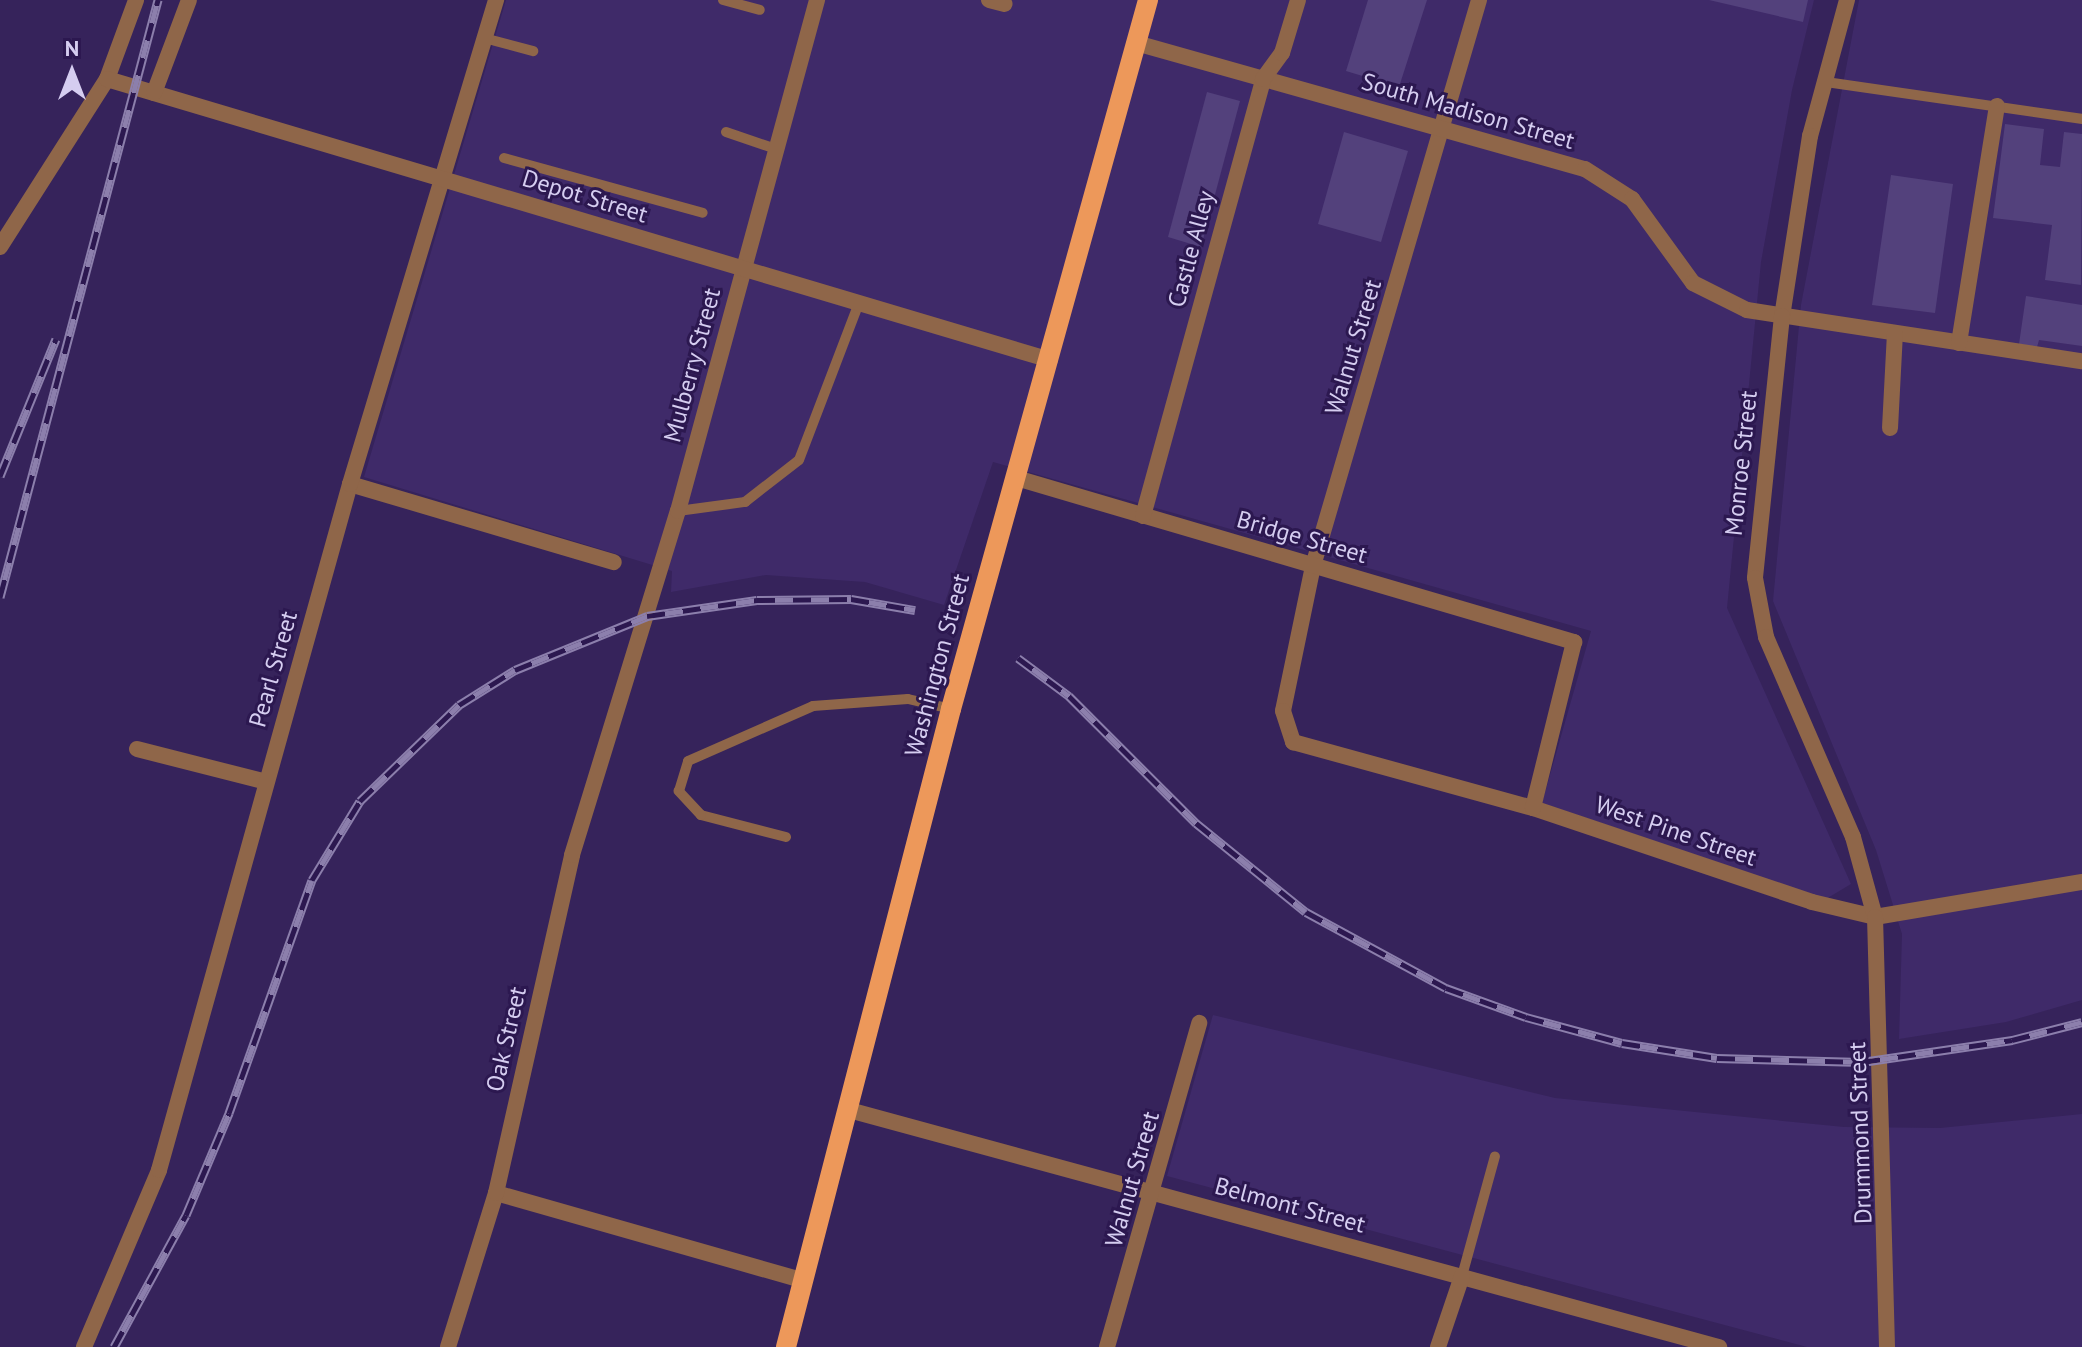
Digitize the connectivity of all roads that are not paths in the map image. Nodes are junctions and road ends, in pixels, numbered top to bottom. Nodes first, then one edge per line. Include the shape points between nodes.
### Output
1 (136, 0) edge
2 (189, 0) edge
3 (496, 0) edge
4 (723, 0) edge
5 (817, 0) edge
6 (1148, 0) edge
7 (1298, 0) edge
8 (1479, 0) edge
9 (1847, 0) edge
10 (760, 10) dead end
11 (484, 38) junction
12 (1136, 43) junction
13 (533, 51) dead end
14 (107, 79) junction
15 (1263, 79) junction
16 (1826, 82) junction
17 (154, 93) junction
18 (1997, 106) junction
19 (2082, 119) edge
20 (1444, 127) junction
21 (726, 132) dead end
22 (776, 149) junction
23 (504, 158) dead end
24 (441, 179) junction
25 (703, 213) dead end
26 (0, 247) edge
27 (743, 268) junction
28 (859, 303) junction
29 (1782, 316) junction
30 (1895, 334) junction
31 (1959, 343) junction
32 (1050, 360) junction
33 (2082, 361) edge
34 (1890, 428) dead end
35 (1016, 478) junction
36 (350, 484) junction
37 (678, 511) junction
38 (1143, 516) junction
39 (614, 562) dead end
40 (1313, 566) junction
41 (951, 709) junction
42 (1283, 711) joint
43 (604, 739) joint
44 (137, 749) dead end
45 (266, 782) junction
46 (1533, 808) junction
47 (786, 837) dead end
48 (2082, 882) edge
49 (1875, 917) junction
50 (1199, 1023) dead end
51 (849, 1110) junction
52 (1495, 1156) dead end
53 (496, 1193) junction
54 (1154, 1193) junction
55 (1462, 1276) junction
56 (801, 1280) junction
57 (84, 1347) edge
58 (448, 1347) edge
59 (786, 1347) edge
60 (1107, 1347) edge
61 (1438, 1347) edge
62 (1719, 1347) edge
63 (1887, 1347) edge

1 - 14 street
2 - 17 street
3 - 11 street, Pearl Street
4 - 10 lane
5 - 22 street, Mulberry Street
6 - 12 main road, Washington Street
7 - 15 street, Castle Alley via 1282,53
8 - 20 street, Walnut Street
9 - 16 street, Monroe Street
11 - 13 lane
11 - 24 street, Pearl Street
12 - 15 street, South Madison Street
12 - 32 main road, Washington Street
14 - 17 street, Depot Street
14 - 26 street
15 - 20 street, South Madison Street
15 - 38 street, Castle Alley
16 - 18 lane
16 - 29 street, Monroe Street via 1810,136
17 - 24 street, Depot Street
18 - 19 lane
18 - 31 street
20 - 29 street, South Madison Street via 1555,158 1614,184 1651,218 1662,244 1693,283 1747,310
20 - 40 street, Walnut Street
21 - 22 lane
22 - 27 street, Mulberry Street
23 - 25 lane
24 - 27 street, Depot Street
24 - 36 street, Pearl Street
27 - 28 street, Depot Street
27 - 37 street, Mulberry Street
28 - 32 street, Depot Street
28 - 37 lane via 799,460 745,502
29 - 30 street, South Madison Street
29 - 49 street, Monroe Street via 1755,546 1758,604 1782,679 1853,837
30 - 31 street, South Madison Street
30 - 34 street
31 - 33 street, South Madison Street
32 - 35 main road, Washington Street
35 - 38 street, Bridge Street
35 - 41 main road, Washington Street
36 - 39 street
36 - 45 street, Pearl Street
37 - 43 street, Mulberry Street
38 - 40 street, Bridge Street
40 - 42 street, Walnut Street
40 - 46 street, Bridge Street via 1574,642
41 - 47 lane via 908,699 813,706 688,761 679,791 701,815
41 - 51 main road, Washington Street
42 - 46 street, West Pine Street via 1293,742
43 - 53 street, Oak Street via 572,855
44 - 45 street
45 - 57 street, Pearl Street via 159,1170
46 - 49 street, West Pine Street via 1812,902
48 - 49 street, West Pine Street
49 - 63 street, Drummond Street
50 - 54 street, Walnut Street
51 - 54 street, Belmont Street
51 - 56 main road, Washington Street
52 - 55 lane
53 - 56 street
53 - 58 street, Oak Street
54 - 55 street, Belmont Street
54 - 60 street, Walnut Street
55 - 61 street
55 - 62 street, Belmont Street
56 - 59 main road, Washington Street

